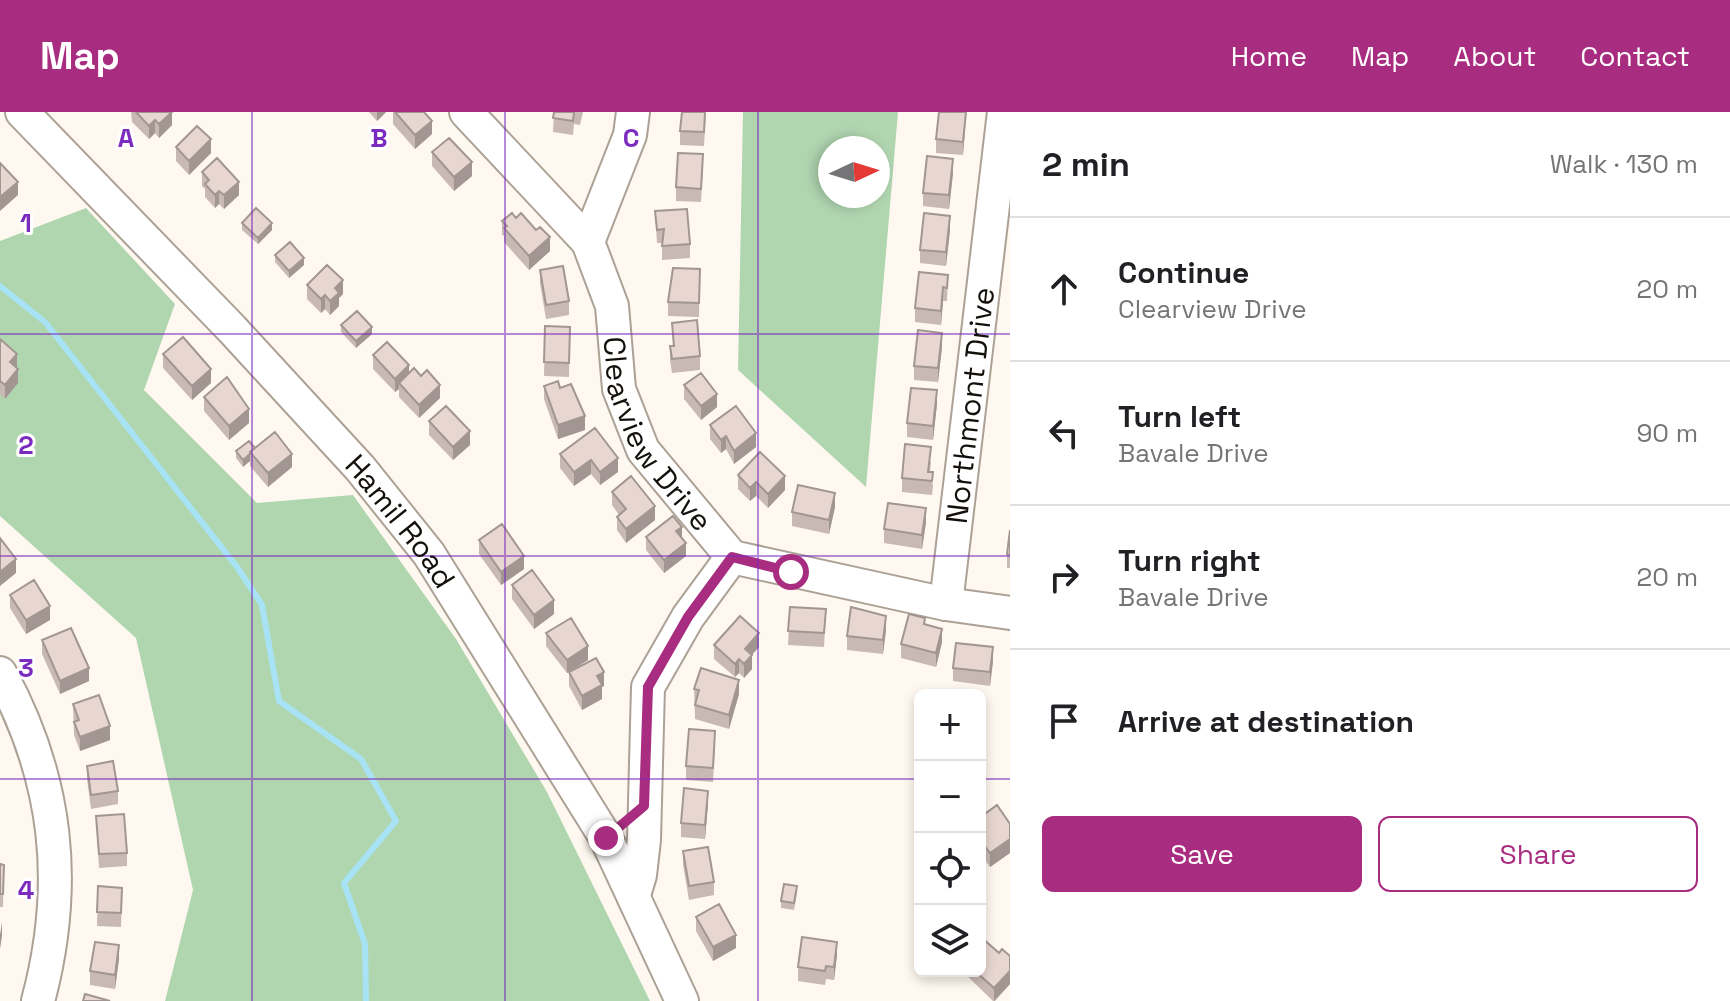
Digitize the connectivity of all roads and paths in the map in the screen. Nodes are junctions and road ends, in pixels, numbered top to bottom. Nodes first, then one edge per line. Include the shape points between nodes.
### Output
1 (22, 112) edge
2 (466, 112) edge
3 (633, 112) edge
4 (1004, 112) edge
5 (588, 242) junction
6 (732, 557) junction
7 (946, 604) junction
8 (1010, 613) edge
9 (0, 673) edge
10 (644, 806) junction
11 (606, 838) junction
12 (634, 895) junction
13 (38, 1001) edge
14 (682, 1001) edge

1 - 11 street, Hamil Road via 360,468 429,554
2 - 5 street, Clearview Drive
3 - 5 street via 630,135
4 - 7 street, Northmont Drive
5 - 6 street, Clearview Drive via 612,306 619,389 643,450
6 - 7 street, Clearview Drive
6 - 10 street via 688,617 648,687
7 - 8 street, Clearview Drive
9 - 13 street via 33,742 57,859 48,960
10 - 11 street
10 - 12 street
11 - 12 street, Hamil Road
12 - 14 street, Hamil Road

